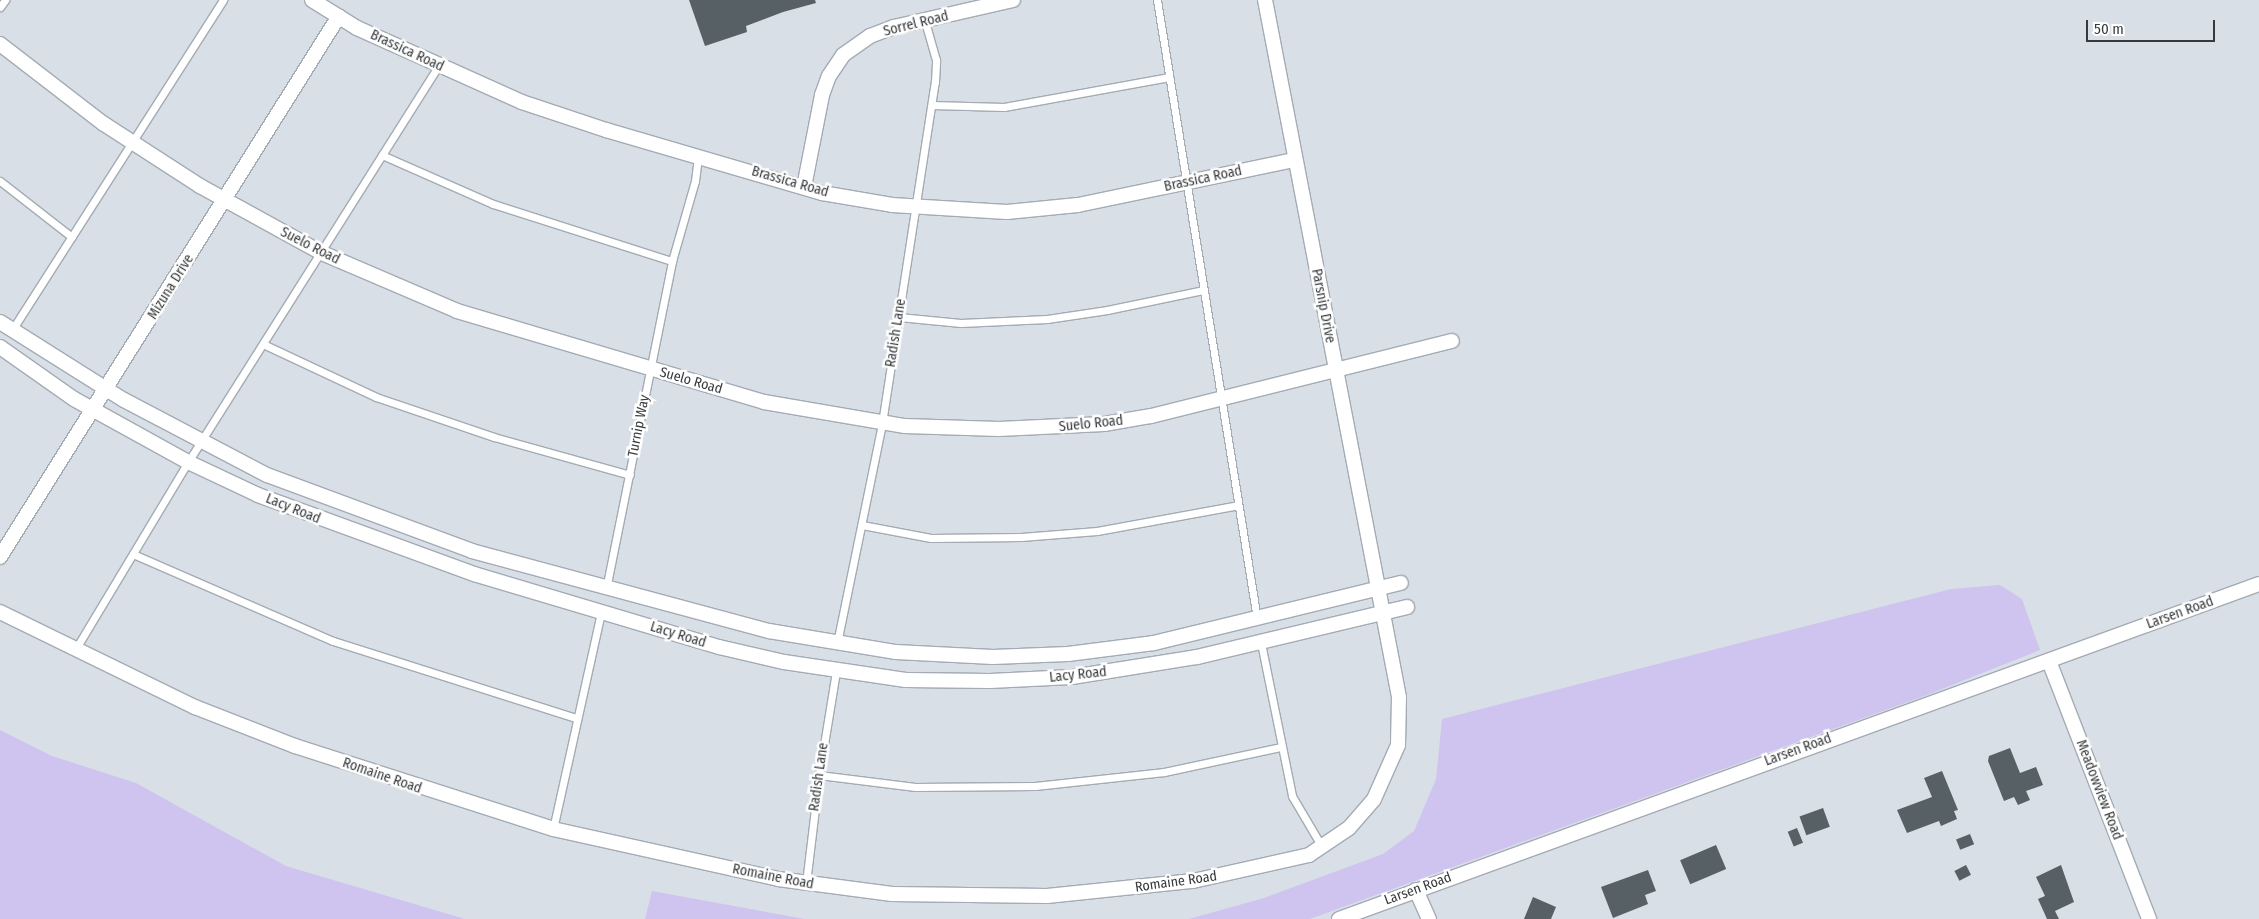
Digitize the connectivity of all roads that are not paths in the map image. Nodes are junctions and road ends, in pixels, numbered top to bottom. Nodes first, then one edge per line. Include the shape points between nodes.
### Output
1 (5, 0) edge
2 (223, 0) edge
3 (312, 0) edge
4 (1013, 0) edge
5 (1157, 0) edge
6 (1265, 0) edge
7 (0, 7) edge
8 (339, 16) junction
9 (925, 22) junction
10 (0, 44) edge
11 (438, 66) junction
12 (1169, 77) junction
13 (932, 105) junction
14 (131, 141) junction
15 (382, 155) junction
16 (698, 155) junction
17 (1294, 160) junction
18 (0, 181) edge
19 (1186, 183) junction
20 (804, 187) junction
21 (225, 200) junction
22 (917, 208) junction
23 (72, 237) junction
24 (322, 253) junction
25 (672, 261) junction
26 (1204, 290) junction
27 (899, 317) junction
28 (0, 322) edge
29 (12, 330) junction
30 (1452, 341) dead end
31 (262, 344) junction
32 (0, 348) edge
33 (651, 369) junction
34 (1335, 369) junction
35 (106, 389) junction
36 (1221, 399) junction
37 (93, 409) junction
38 (882, 423) junction
39 (201, 442) junction
40 (188, 462) junction
41 (630, 475) junction
42 (1238, 505) junction
43 (862, 525) junction
44 (132, 554) junction
45 (0, 557) edge
46 (1401, 583) dead end
47 (2259, 584) edge
48 (606, 589) junction
49 (1377, 589) junction
50 (1407, 607) dead end
51 (0, 612) edge
52 (601, 612) junction
53 (1382, 612) junction
54 (1257, 619) junction
55 (1261, 643) junction
56 (836, 644) junction
57 (74, 651) junction
58 (2049, 660) junction
59 (836, 670) junction
60 (576, 718) junction
61 (1281, 747) junction
62 (818, 775) junction
63 (553, 829) junction
64 (1322, 848) junction
65 (806, 884) junction
66 (1416, 890) junction
67 (1339, 919) edge
68 (1429, 919) edge
69 (2149, 919) edge

1 - 7 lane
2 - 14 lane
3 - 8 street, Brassica Road
4 - 9 street, Sorrel Road
5 - 12 lane
6 - 17 street, Parsnip Drive
8 - 11 street, Brassica Road
8 - 21 street, Mizuna Drive
9 - 13 lane, Radish Lane via 936,60
9 - 20 street, Sorrel Road via 894,27 870,36 843,55 828,76 822,95
10 - 14 street, Suelo Road
11 - 15 lane
11 - 16 street, Brassica Road via 522,102 606,130
12 - 13 lane via 1004,107
12 - 19 lane
13 - 22 lane, Radish Lane
14 - 21 street, Suelo Road
14 - 23 lane
15 - 24 lane
15 - 25 lane via 493,204
16 - 20 street, Brassica Road
16 - 25 lane, Turnip Way via 696,176
17 - 19 street, Brassica Road
17 - 34 street, Parsnip Drive
18 - 23 lane
19 - 22 street, Brassica Road via 1078,205 1014,211
19 - 26 lane
20 - 22 street, Brassica Road via 858,200
21 - 24 street, Suelo Road
21 - 35 street, Mizuna Drive
22 - 27 lane, Radish Lane
23 - 29 lane
24 - 31 lane
24 - 33 street, Suelo Road via 457,311
25 - 33 lane, Turnip Way
26 - 27 lane via 1047,319 961,323
26 - 36 lane
27 - 38 lane, Radish Lane
28 - 29 street, Lacy Road
29 - 35 street, Lacy Road
30 - 34 street, Suelo Road
31 - 39 lane
31 - 41 lane via 376,397 494,437
32 - 37 street, Lacy Road
33 - 38 street, Suelo Road via 764,402
33 - 41 lane, Turnip Way
34 - 36 street, Suelo Road
34 - 49 street, Parsnip Drive
35 - 37 street, Mizuna Drive
35 - 39 street, Lacy Road
36 - 38 street, Suelo Road via 1151,416 1057,428 952,429
36 - 42 lane
37 - 40 street, Lacy Road
37 - 45 street, Mizuna Drive
38 - 43 lane, Radish Lane
39 - 40 lane
39 - 48 street, Lacy Road via 267,475 344,505 472,551
40 - 44 lane
40 - 52 street, Lacy Road via 329,524 474,574
41 - 48 lane, Turnip Way
42 - 43 lane via 1097,532 1020,537 931,538
42 - 54 lane
43 - 56 lane, Radish Lane
44 - 57 lane
44 - 60 lane via 333,641
46 - 49 street, Lacy Road
47 - 58 street, Larsen Road
48 - 56 street, Lacy Road via 744,626
49 - 53 street, Parsnip Drive
49 - 54 street, Lacy Road
50 - 53 street, Lacy Road
51 - 57 street, Romaine Road
52 - 59 street, Lacy Road via 719,648
52 - 60 lane
53 - 55 street, Lacy Road
53 - 64 street, Romaine Road via 1400,697 1398,745 1382,783 1362,816
54 - 56 street, Lacy Road via 1154,643 1046,655 925,654
55 - 59 street, Lacy Road via 1146,666 1055,678 916,680
55 - 61 lane
57 - 63 street, Romaine Road via 195,707 295,746
58 - 66 street, Larsen Road
58 - 69 street, Meadowview Road
59 - 62 lane, Radish Lane
60 - 63 lane
61 - 62 lane via 1156,773 1035,786 915,787
61 - 64 lane via 1295,803
62 - 65 lane, Radish Lane
63 - 65 street, Romaine Road
64 - 65 street, Romaine Road via 1292,860 1229,874 1142,888 1057,895 942,897
66 - 67 street, Larsen Road
66 - 68 street

